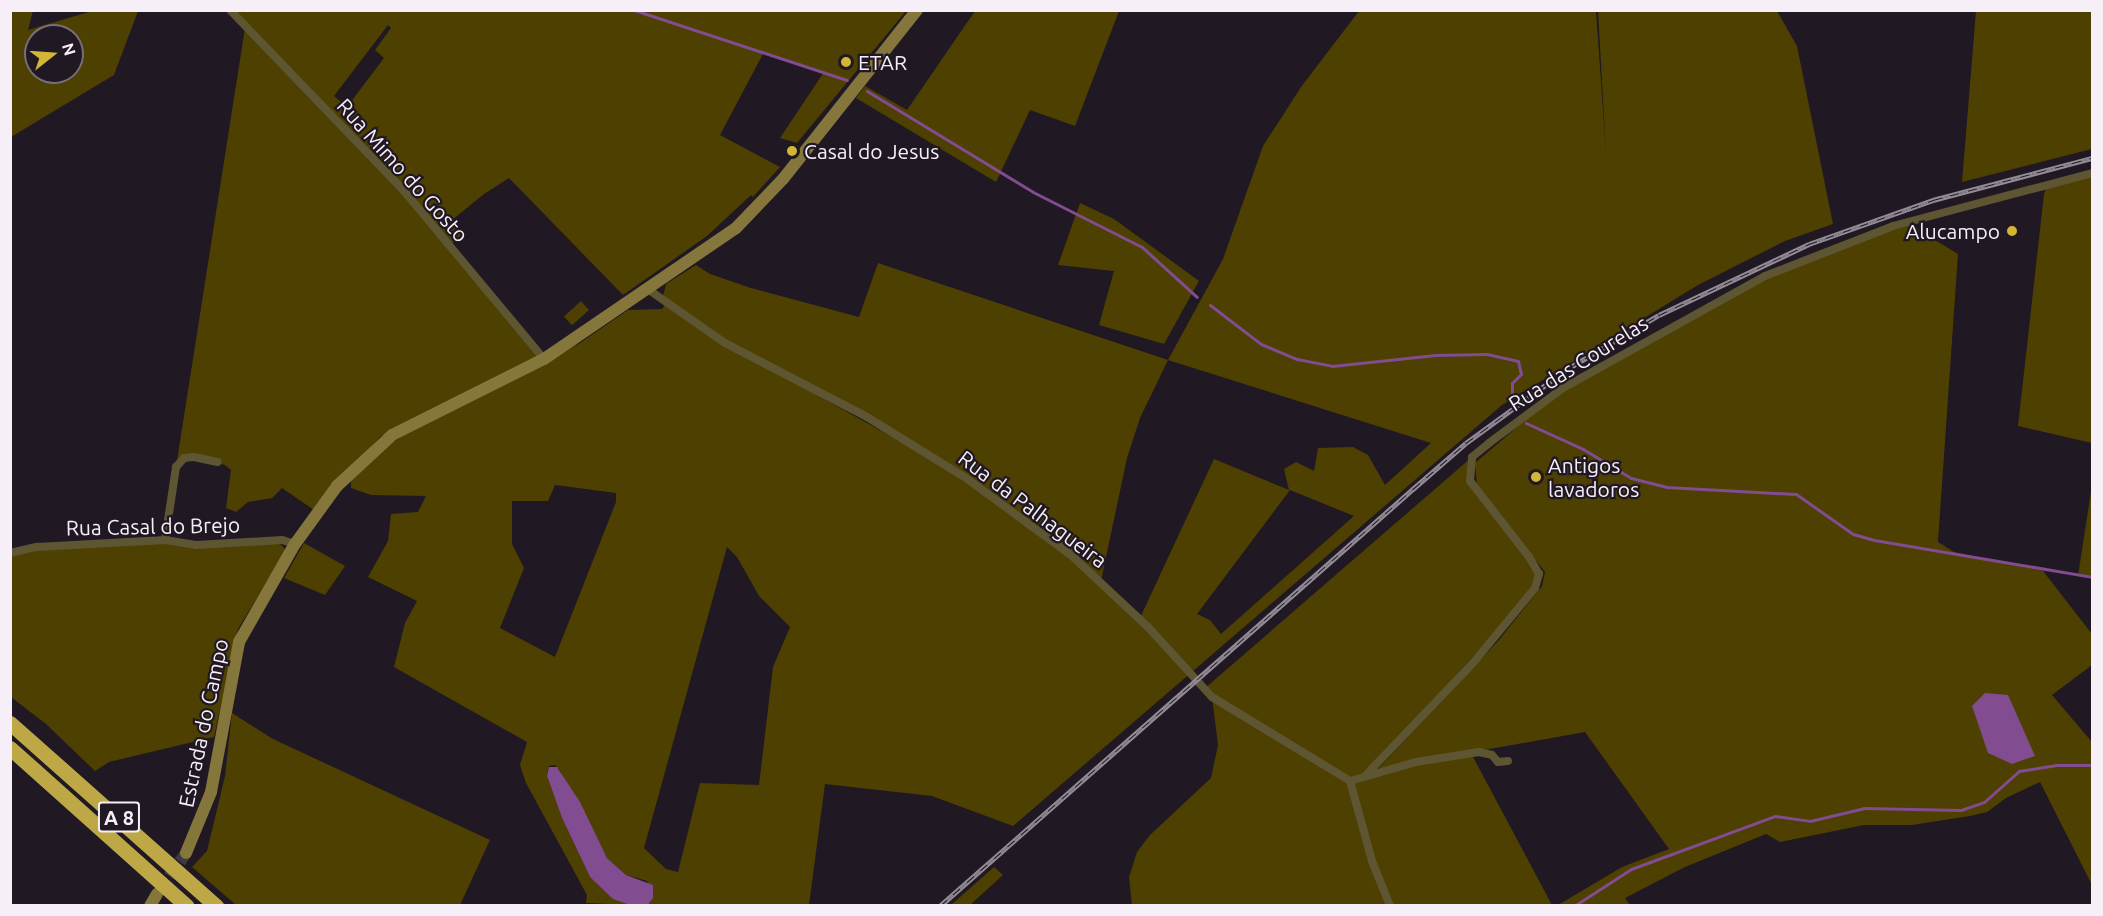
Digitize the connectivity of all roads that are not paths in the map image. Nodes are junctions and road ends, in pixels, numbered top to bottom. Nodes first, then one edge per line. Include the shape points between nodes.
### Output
1 (230, 10) edge
2 (917, 10) edge
3 (2092, 173) edge
4 (649, 290) junction
5 (544, 359) junction
6 (217, 462) dead end
7 (165, 540) junction
8 (295, 544) junction
9 (10, 553) edge
10 (10, 723) edge
11 (10, 748) edge
12 (1508, 761) dead end
13 (1365, 776) junction
14 (1350, 781) junction
15 (186, 853) tunnel mouth
16 (157, 894) tunnel mouth
17 (150, 906) edge
18 (187, 906) edge
19 (216, 906) edge
20 (1390, 906) edge

1 - 5 street, Rua Mimo do Gosto via 404,191
2 - 4 street, Estrada do Campo via 760,205 736,228
3 - 13 street, Rua das Courelas via 1893,226 1765,276 1563,388 1472,457 1470,481 1529,557 1539,574 1535,588 1473,663
4 - 5 street, Estrada do Campo
4 - 14 street, Rua da Palhagueira via 725,343 867,417 966,478 1071,555 1148,627 1212,697
5 - 8 street, Estrada do Campo via 378,445 336,486
6 - 7 street via 184,458 176,467
7 - 8 street, Rua Casal do Brejo via 196,545 282,540
7 - 9 street, Rua Casal do Brejo via 37,547
8 - 15 street, Estrada do Campo via 256,606 235,653 214,780 203,818
10 - 19 highway, A 8
11 - 18 highway, A 8
12 - 13 street via 1498,762 1479,752
13 - 14 street
14 - 20 street via 1372,861
16 - 17 street

